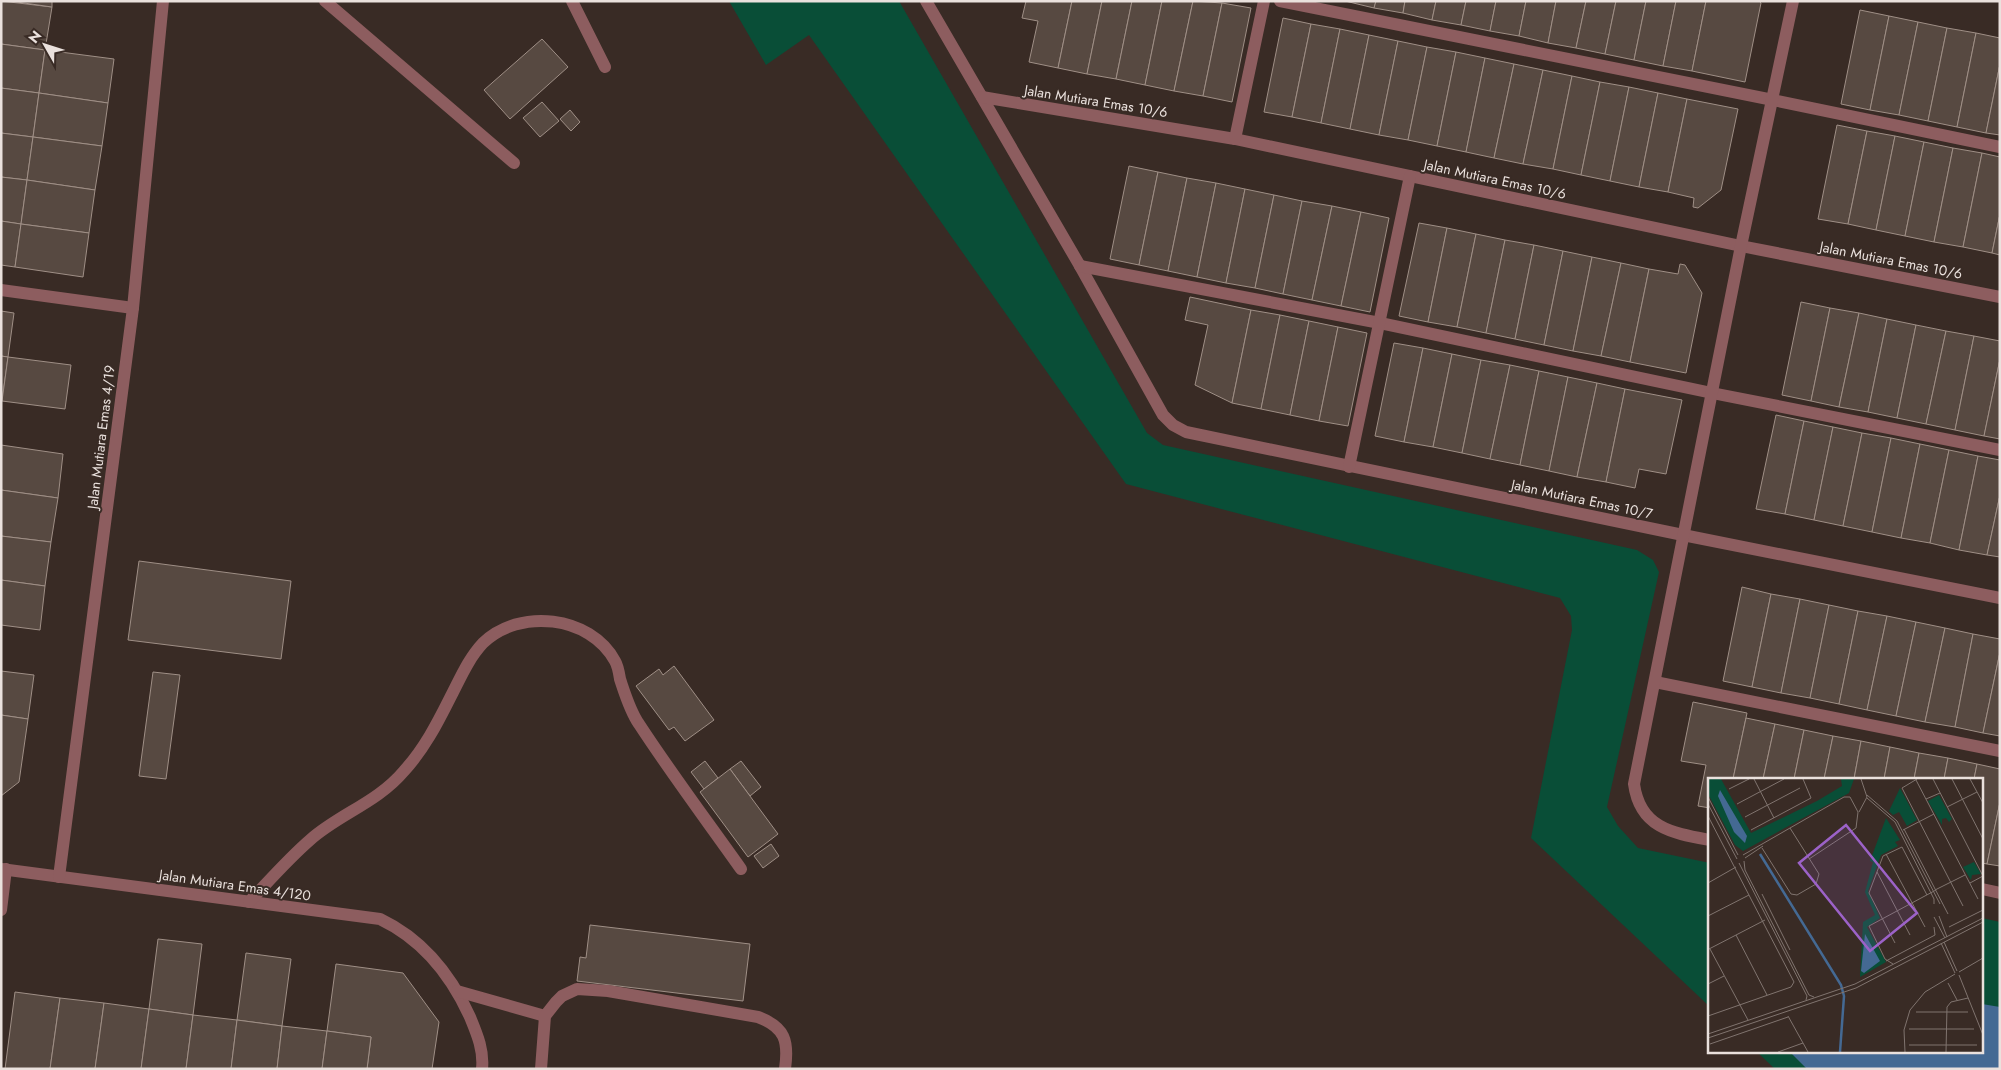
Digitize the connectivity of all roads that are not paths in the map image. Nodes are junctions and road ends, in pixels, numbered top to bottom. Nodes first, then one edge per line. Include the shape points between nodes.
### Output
1 (163, 1) edge
2 (325, 1) edge
3 (572, 1) edge
4 (926, 1) edge
5 (1264, 1) edge
6 (1280, 1) edge
7 (1793, 1) edge
8 (605, 67) dead end
9 (982, 97) junction
10 (1773, 100) junction
11 (1235, 140) junction
12 (2000, 147) edge
13 (514, 163) dead end
14 (1410, 176) junction
15 (1741, 246) junction
16 (1080, 266) junction
17 (1, 290) edge
18 (2000, 297) edge
19 (133, 308) junction
20 (1380, 323) junction
21 (1712, 393) junction
22 (2000, 450) edge
23 (1349, 467) junction
24 (1683, 535) junction
25 (2000, 598) edge
26 (1654, 682) junction
27 (2000, 751) edge
28 (1708, 840) edge
29 (4, 869) edge
30 (741, 869) dead end
31 (59, 876) junction
32 (1984, 889) edge
33 (2000, 893) edge
34 (249, 902) junction
35 (1, 910) edge
36 (457, 991) junction
37 (545, 1016) junction
38 (482, 1069) edge
39 (541, 1069) edge
40 (785, 1069) edge

1 - 19 street, Jalan Mutiara Emas 4/19
2 - 13 street
3 - 8 street
4 - 9 street
5 - 11 street
6 - 10 street
7 - 10 street
9 - 11 street, Jalan Mutiara Emas 10/6
9 - 16 street
10 - 12 street
10 - 15 street
11 - 14 street, Jalan Mutiara Emas 10/6
14 - 15 street, Jalan Mutiara Emas 10/6
14 - 20 street
15 - 18 street, Jalan Mutiara Emas 10/6
15 - 21 street
16 - 20 street
16 - 23 street, Jalan Mutiara Emas 10/7 via 1163,415 1174,425 1202,437
17 - 19 street
19 - 31 street, Jalan Mutiara Emas 4/19
20 - 21 street
20 - 23 street
21 - 22 street
21 - 24 street
23 - 24 street, Jalan Mutiara Emas 10/7
24 - 25 street, Jalan Mutiara Emas 10/7
24 - 26 street
26 - 27 street
26 - 28 street via 1634,784 1635,794 1642,811 1655,823 1684,836
29 - 31 street, Jalan Mutiara Emas 4/120
29 - 35 street
30 - 34 street via 637,722 615,661 605,648 586,633 567,624 528,621 496,633 469,660 424,746 403,774 371,801 310,839
31 - 34 street, Jalan Mutiara Emas 4/120
32 - 33 street
34 - 36 street, Jalan Mutiara Emas 4/120 via 380,919 399,928 416,942 432,957
36 - 37 street
36 - 38 street, Jalan Mutiara Emas 4/120 via 477,1032 483,1056
37 - 39 street
37 - 40 street via 562,996 586,988 758,1017 780,1030 786,1042

